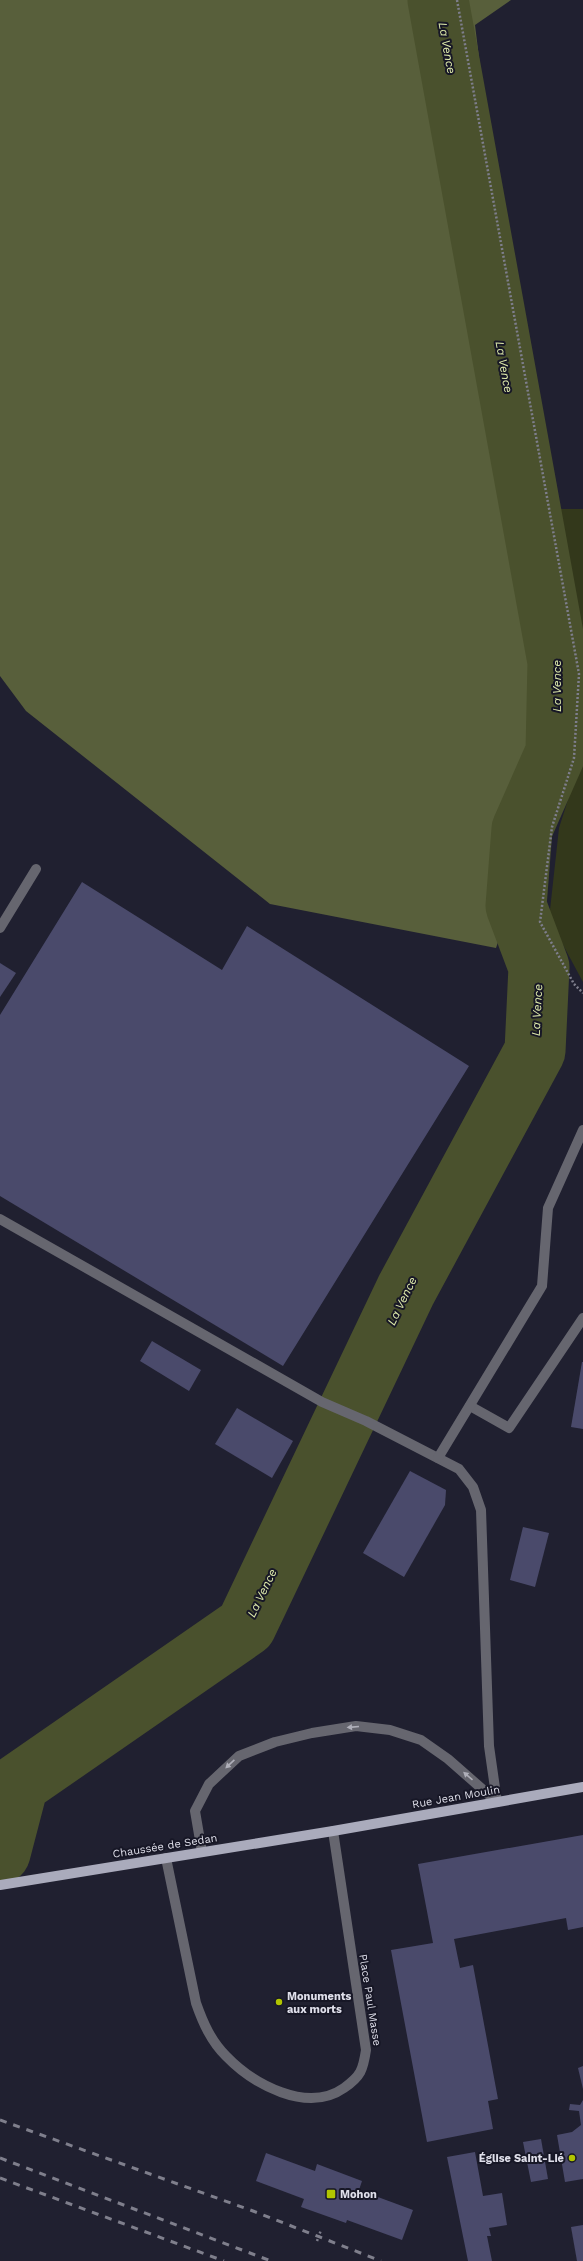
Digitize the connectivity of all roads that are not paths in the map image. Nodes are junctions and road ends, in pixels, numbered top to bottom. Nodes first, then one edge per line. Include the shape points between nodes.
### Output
1 (36, 869) dead end
2 (0, 928) edge
3 (583, 1130) edge
4 (0, 1219) edge
5 (583, 1318) edge
6 (470, 1406) junction
7 (438, 1458) junction
8 (583, 1788) edge
9 (497, 1802) junction
10 (333, 1831) junction
11 (202, 1852) junction
12 (166, 1858) junction
13 (0, 1885) edge

1 - 2 street
3 - 6 street via 548,1208 542,1286
4 - 7 street via 322,1402 366,1421
5 - 6 street via 509,1428
6 - 7 street
7 - 9 street via 459,1469 473,1487 481,1510 489,1746
8 - 9 main road, Rue Jean Moulin
9 - 10 main road, Rue Jean Moulin
9 -> 11 street via 448,1759 421,1740 390,1730 356,1726 312,1732 275,1742 239,1756 209,1784 195,1811
10 - 11 main road, Chaussée de Sedan
10 - 12 street, Place Paul Masse via 366,2050 364,2068 355,2080 340,2090 324,2096 307,2098 285,2093 262,2083 243,2072 225,2056 212,2039 203,2025 196,2003
11 - 12 main road, Chaussée de Sedan
12 - 13 main road, Chaussée de Sedan

